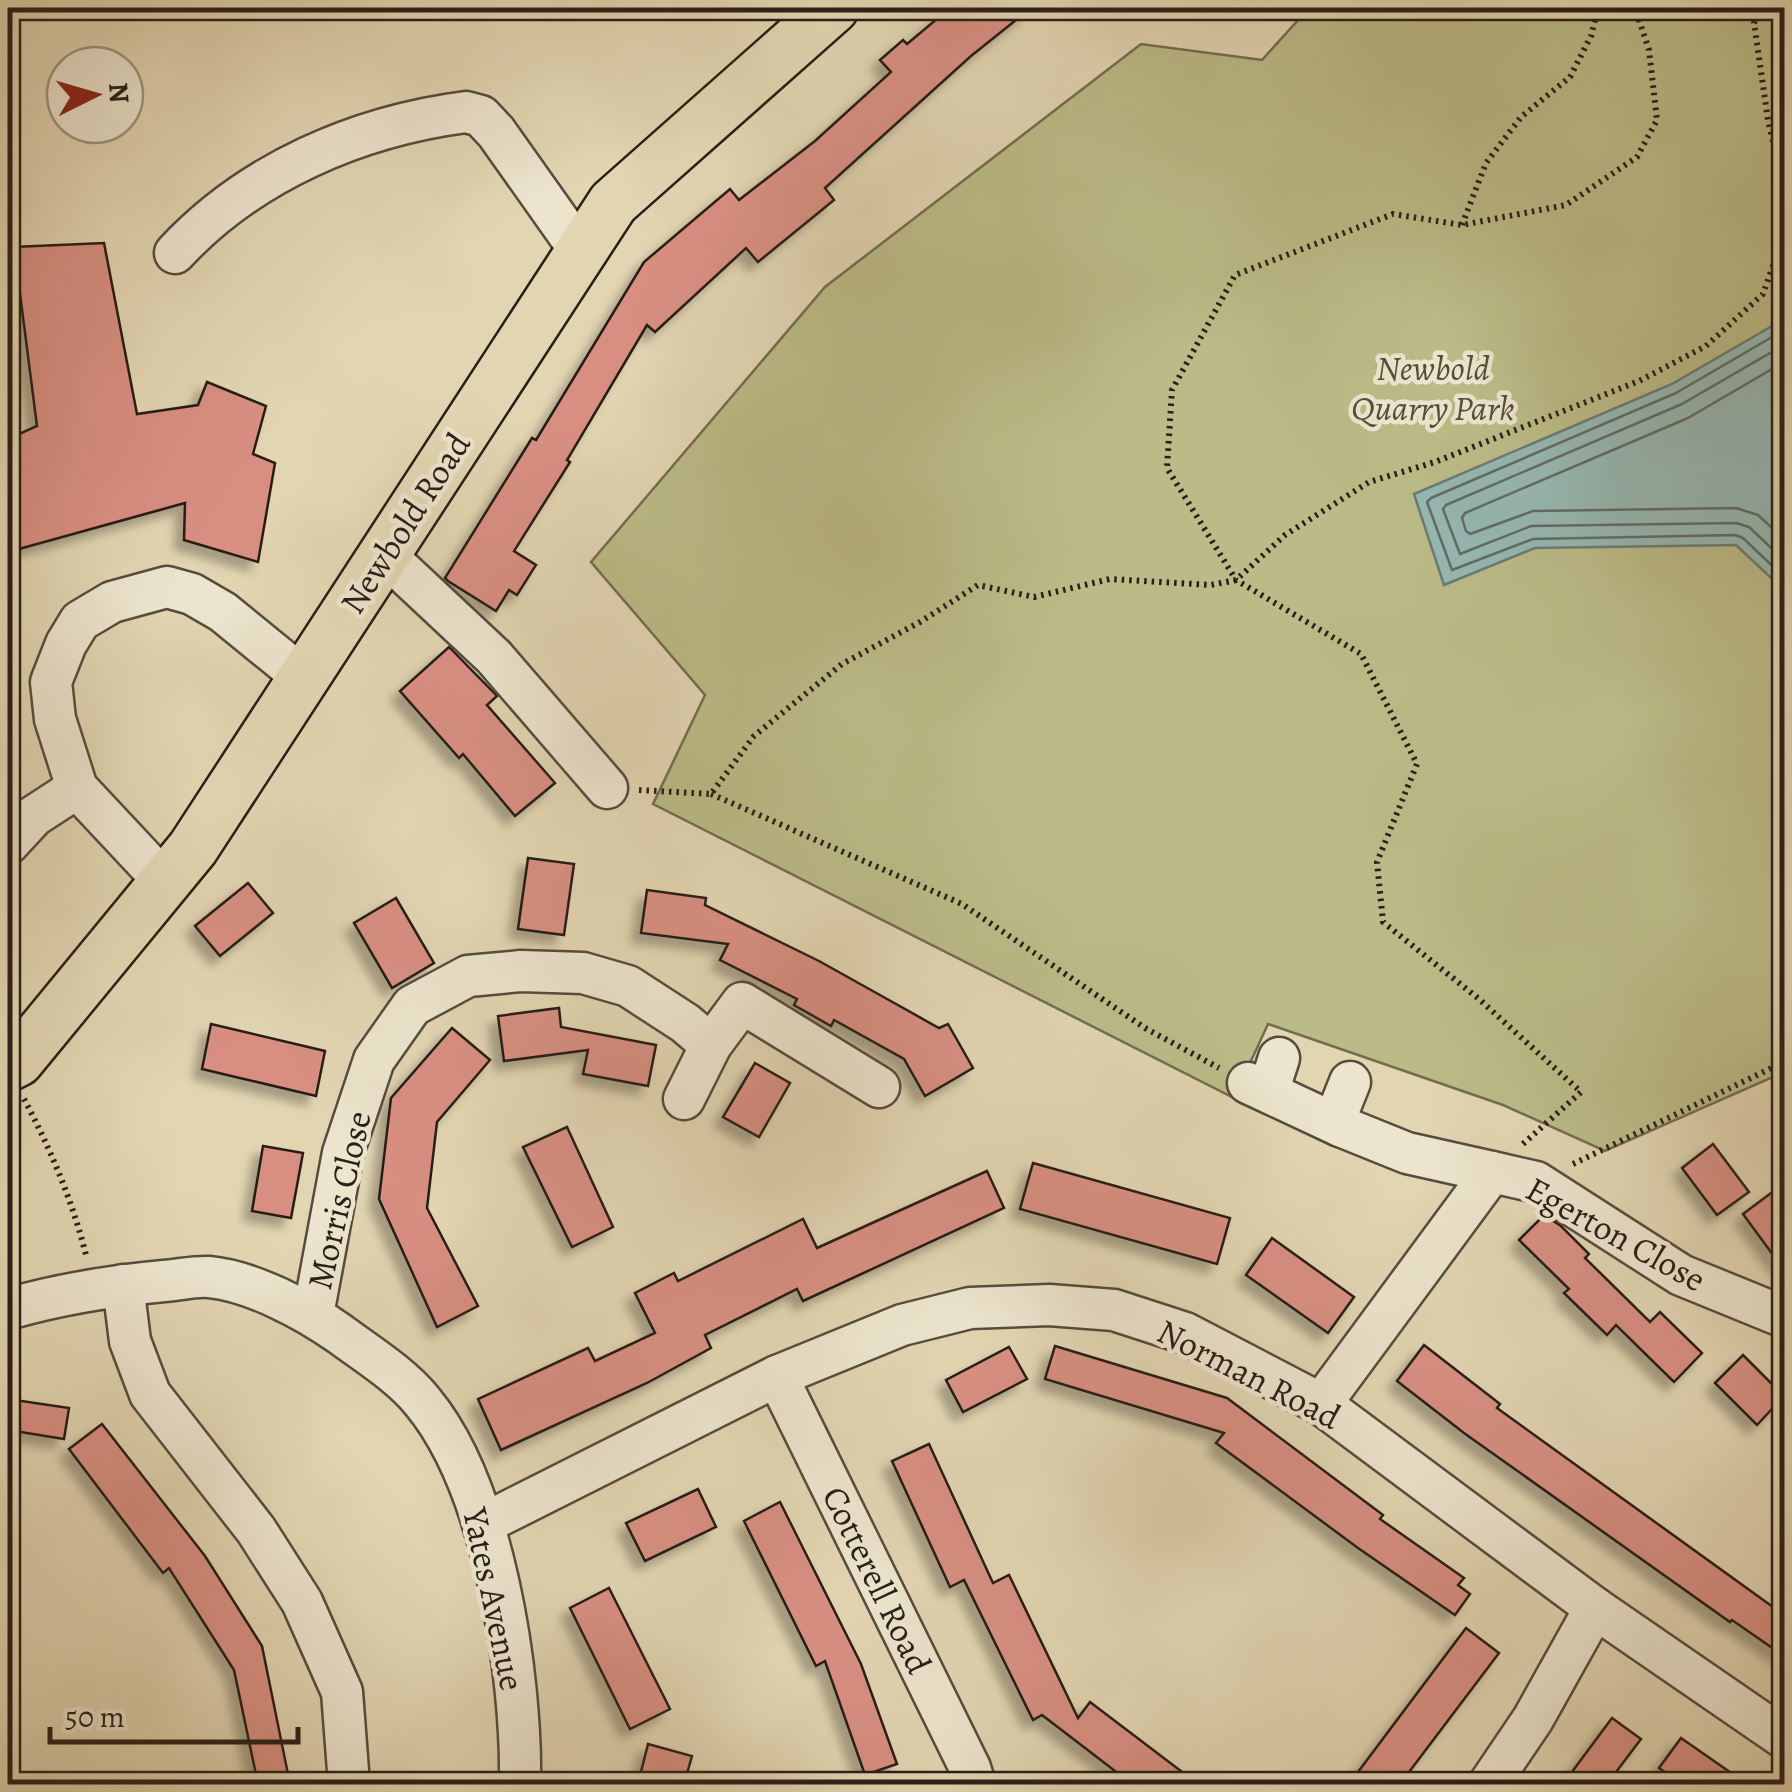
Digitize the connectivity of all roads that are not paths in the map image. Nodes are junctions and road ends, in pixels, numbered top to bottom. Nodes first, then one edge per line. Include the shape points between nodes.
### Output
1 (833, 8) edge
2 (174, 252) dead end
3 (581, 252) junction
4 (384, 554) junction
5 (304, 678) junction
6 (77, 788) junction
7 (607, 788) road end
8 (8, 844) edge
9 (164, 882) junction
10 (711, 1045) junction
11 (13, 1078) edge
12 (1265, 1078) road end
13 (1350, 1082) dead end
14 (879, 1087) dead end
15 (684, 1099) dead end
16 (1340, 1126) junction
17 (1492, 1172) junction
18 (108, 1287) junction
19 (8, 1310) edge
20 (313, 1315) junction
21 (1784, 1317) edge
22 (777, 1376) junction
23 (1321, 1404) junction
24 (483, 1524) junction
25 (1595, 1608) junction
26 (1784, 1738) edge
27 (350, 1784) edge
28 (520, 1784) edge
29 (975, 1784) edge
30 (1489, 1784) edge

1 - 3 main road, Newbold Road via 613,203
2 - 3 street via 222,211 324,148 466,112 496,132
3 - 4 main road, Newbold Road
4 - 5 main road, Newbold Road
4 - 7 street via 494,657
5 - 6 street via 192,594 168,588 112,602 80,621 51,682
5 - 9 main road, Newbold Road
6 - 8 street via 34,816
6 - 9 street
9 - 11 main road, Newbold Road via 18,1061
10 - 14 street via 742,1003
10 - 15 street
10 - 20 street, Morris Close via 628,986 583,973 468,976 412,1006 374,1060 342,1153
12 - 16 street
13 - 16 street via 1338,1112
16 - 17 street via 1407,1152
17 - 21 street, Egerton Close via 1536,1182 1681,1275
17 - 23 street, Egerton Close
18 - 19 street, Yates Avenue
18 - 20 street, Yates Avenue via 209,1277
18 - 27 street via 150,1394 256,1530 302,1602 342,1692
20 - 24 street, Yates Avenue via 422,1400 451,1444
22 - 23 street, Norman Road via 902,1325 970,1308 1049,1305 1114,1310 1185,1333
22 - 24 street, Norman Road
22 - 29 street, Cotterell Road
23 - 25 street, Norman Road
24 - 28 street, Yates Avenue via 512,1648
25 - 26 street, Norman Road
25 - 30 street

